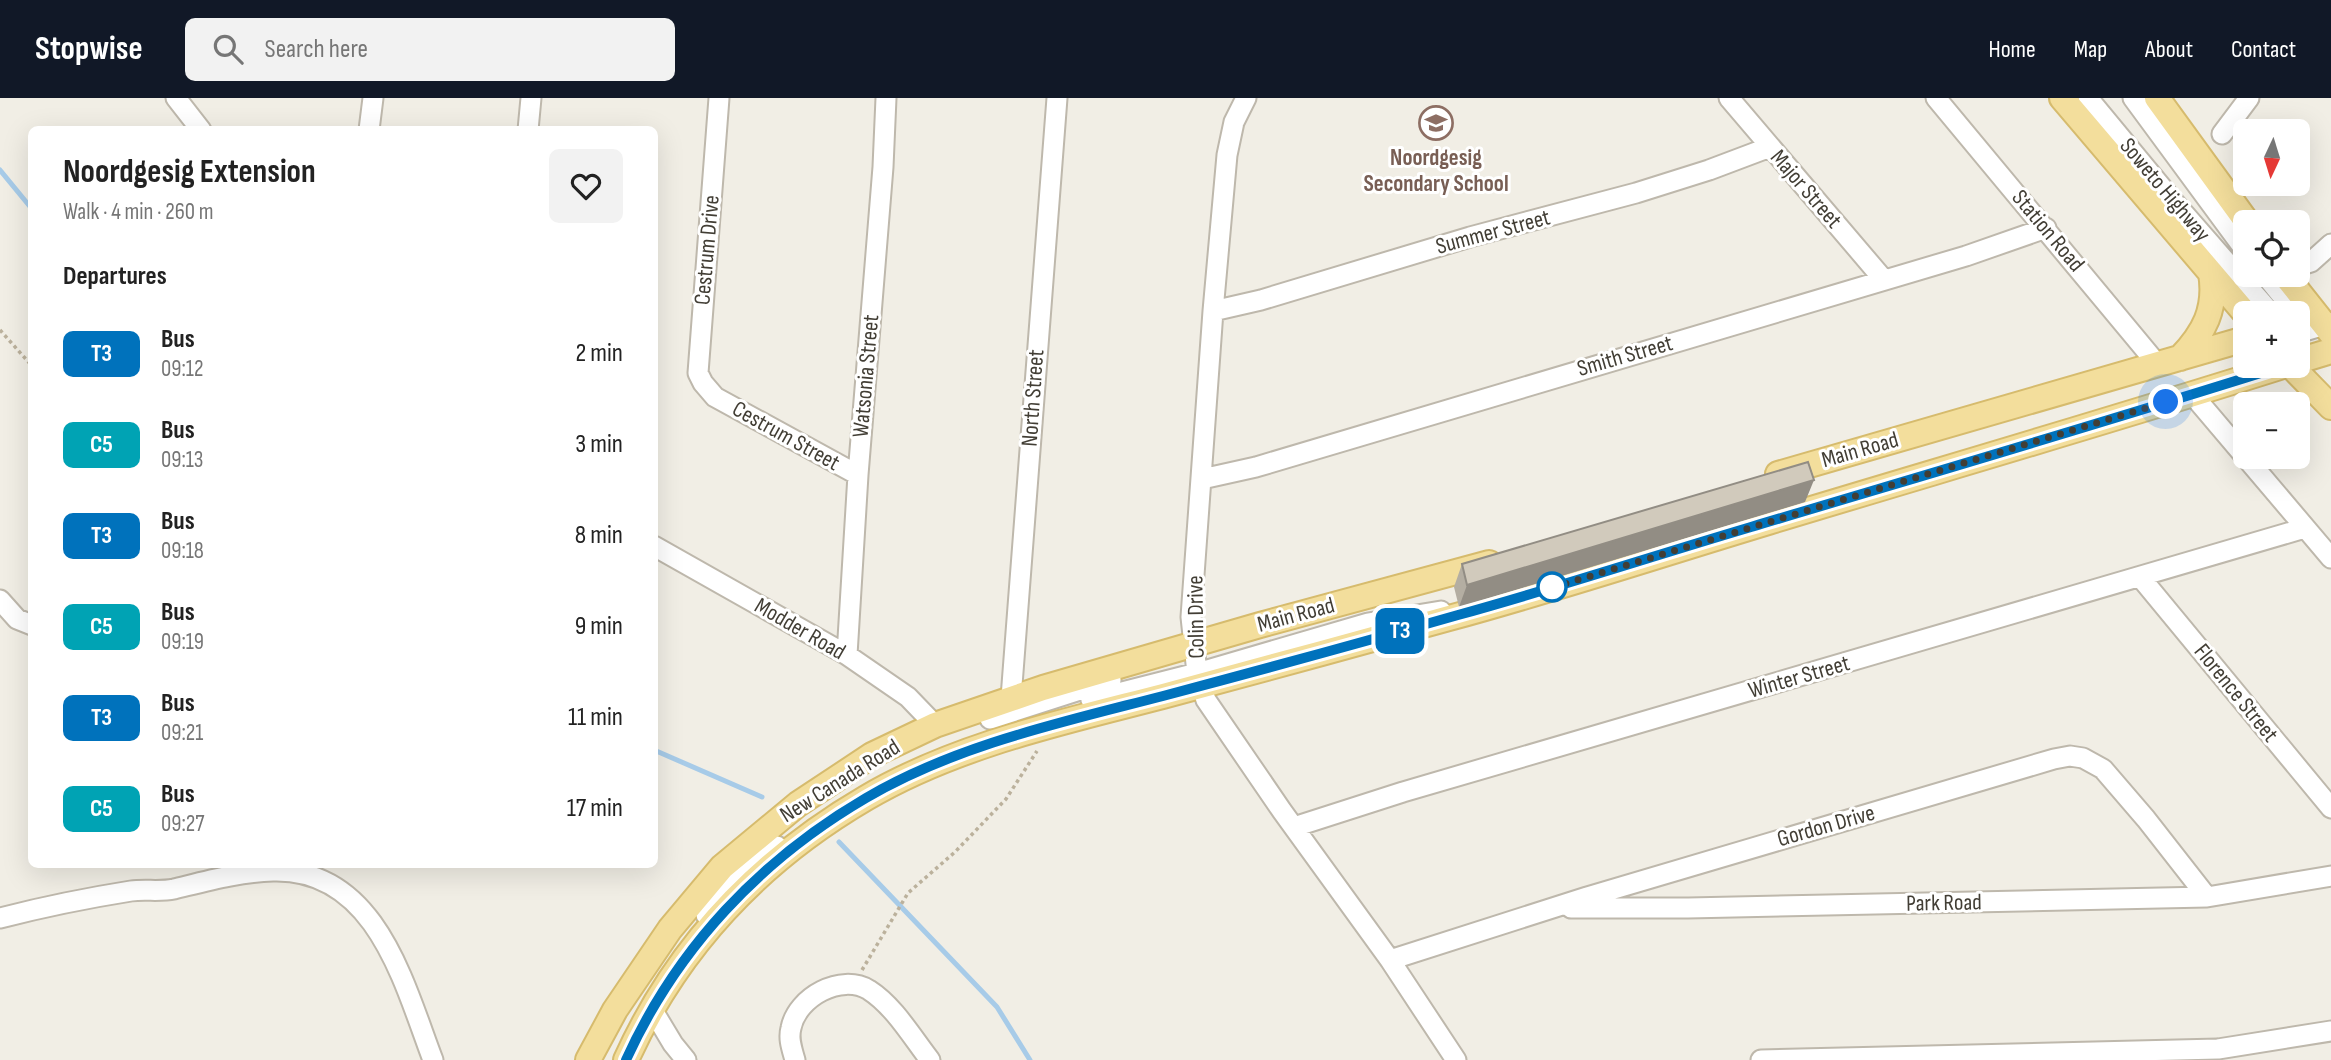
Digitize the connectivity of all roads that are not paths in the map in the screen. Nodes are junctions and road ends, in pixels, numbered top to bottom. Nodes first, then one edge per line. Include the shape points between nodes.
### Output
1 (176, 98) edge
2 (372, 98) edge
3 (531, 98) edge
4 (719, 98) edge
5 (886, 98) edge
6 (1057, 98) edge
7 (1246, 98) edge
8 (1729, 98) edge
9 (1937, 98) edge
10 (2062, 98) edge
11 (2088, 98) edge
12 (2133, 98) edge
13 (2157, 98) edge
14 (2249, 98) edge
15 (198, 126) edge
16 (369, 126) edge
17 (528, 126) edge
18 (2222, 134) dead end
19 (1770, 146) junction
20 (2238, 210) edge
21 (2046, 228) junction
22 (2233, 234) edge
23 (2331, 244) edge
24 (2310, 261) edge
25 (2211, 273) junction
26 (1884, 280) junction
27 (2277, 287) edge
28 (2292, 287) edge
29 (2235, 301) edge
30 (2261, 301) edge
31 (1213, 311) junction
32 (2315, 324) edge
33 (2233, 343) edge
34 (2233, 351) edge
35 (2331, 351) edge
36 (2310, 357) edge
37 (2169, 362) junction
38 (2233, 372) edge
39 (2244, 378) edge
40 (2303, 378) edge
41 (2192, 394) junction
42 (715, 397) joint
43 (2331, 407) edge
44 (858, 475) junction
45 (1202, 479) junction
46 (1758, 485) joint
47 (2305, 528) junction
48 (658, 548) edge
49 (2331, 558) edge
50 (1511, 561) edge
51 (2141, 578) junction
52 (0, 600) edge
53 (28, 623) edge
54 (846, 655) junction
55 (1197, 664) junction
56 (1011, 698) junction
57 (935, 725) junction
58 (2331, 808) edge
59 (1294, 827) junction
60 (2331, 876) edge
61 (2207, 897) junction
62 (1555, 908) junction
63 (0, 918) edge
64 (1390, 960) junction
65 (652, 1009) junction
66 (2331, 1031) edge
67 (433, 1060) edge
68 (588, 1060) edge
69 (601, 1060) edge
70 (613, 1060) edge
71 (626, 1060) edge
72 (686, 1060) edge
73 (795, 1060) edge
74 (930, 1060) edge
75 (1456, 1060) edge
76 (1761, 1060) edge

1 - 15 street
2 - 16 street
3 - 17 street
4 - 42 street, Cestrum Drive via 697,365 703,383
5 - 44 street, Watsonia Street
6 - 56 street, North Street
7 - 31 street, Colin Drive via 1234,122 1227,155
8 - 19 street, Major Street
9 - 21 street, Station Road
10 - 25 main road, Soweto Highway
11 - 30 street, Soweto Highway
12 - 22 street, Soweto Highway
13 - 20 main road, Soweto Highway
14 - 18 street
19 - 26 street, Major Street
19 - 31 street, Summer Street via 1636,193
21 - 26 street, Smith Street
21 - 37 street, Station Road
23 - 24 street
25 - 29 main road, Soweto Highway
25 - 37 main road via 2213,297 2208,320 2196,341
26 - 45 street, Smith Street via 1256,467
27 - 32 street
28 - 32 main road
31 - 45 street, Colin Drive
33 - 37 main road, Main Road
34 - 46 street, Main Road
35 - 36 main road
37 - 46 main road, Main Road
38 - 55 street, Main Road via 1474,603
39 - 41 main road, Main Road
40 - 43 main road
41 - 47 street
41 - 55 main road, Main Road via 1462,614
42 - 44 street, Cestrum Street
44 - 54 street, Watsonia Street
45 - 55 street, Colin Drive via 1191,617
47 - 49 street
47 - 51 street, Winter Street
48 - 54 street, Modder Road
50 - 55 main road, Main Road
51 - 58 street, Florence Street
51 - 59 street, Winter Street
52 - 53 street via 10,613
54 - 57 street, Modder Road via 908,697
55 - 56 main road, New Canada Road
55 - 59 street, Colin Drive via 1206,700
55 - 65 main road, New Canada Road via 1054,726 927,767 822,825 730,902
55 - 69 street, New Canada Road via 943,734 881,764 820,802 768,840 714,889 682,927 631,1003
55 - 70 street, New Canada Road via 963,741 891,773 829,810 754,865 697,925 652,990
56 - 57 main road, New Canada Road
57 - 68 main road, New Canada Road via 873,755 798,804 743,848 701,889 670,929 615,1010
59 - 64 street, Colin Drive
60 - 61 street, Park Road
61 - 62 street, Park Road
61 - 62 street, Gordon Drive via 2103,769 2070,756
62 - 64 street, Gordon Drive
63 - 67 street via 75,900 170,890 250,873 306,875 330,883 379,931
64 - 75 street, Colin Drive
65 - 71 main road, New Canada Road
65 - 72 street
66 - 76 street via 2218,1049
73 - 74 street via 790,1039 796,1016 816,994 854,984 882,1001

